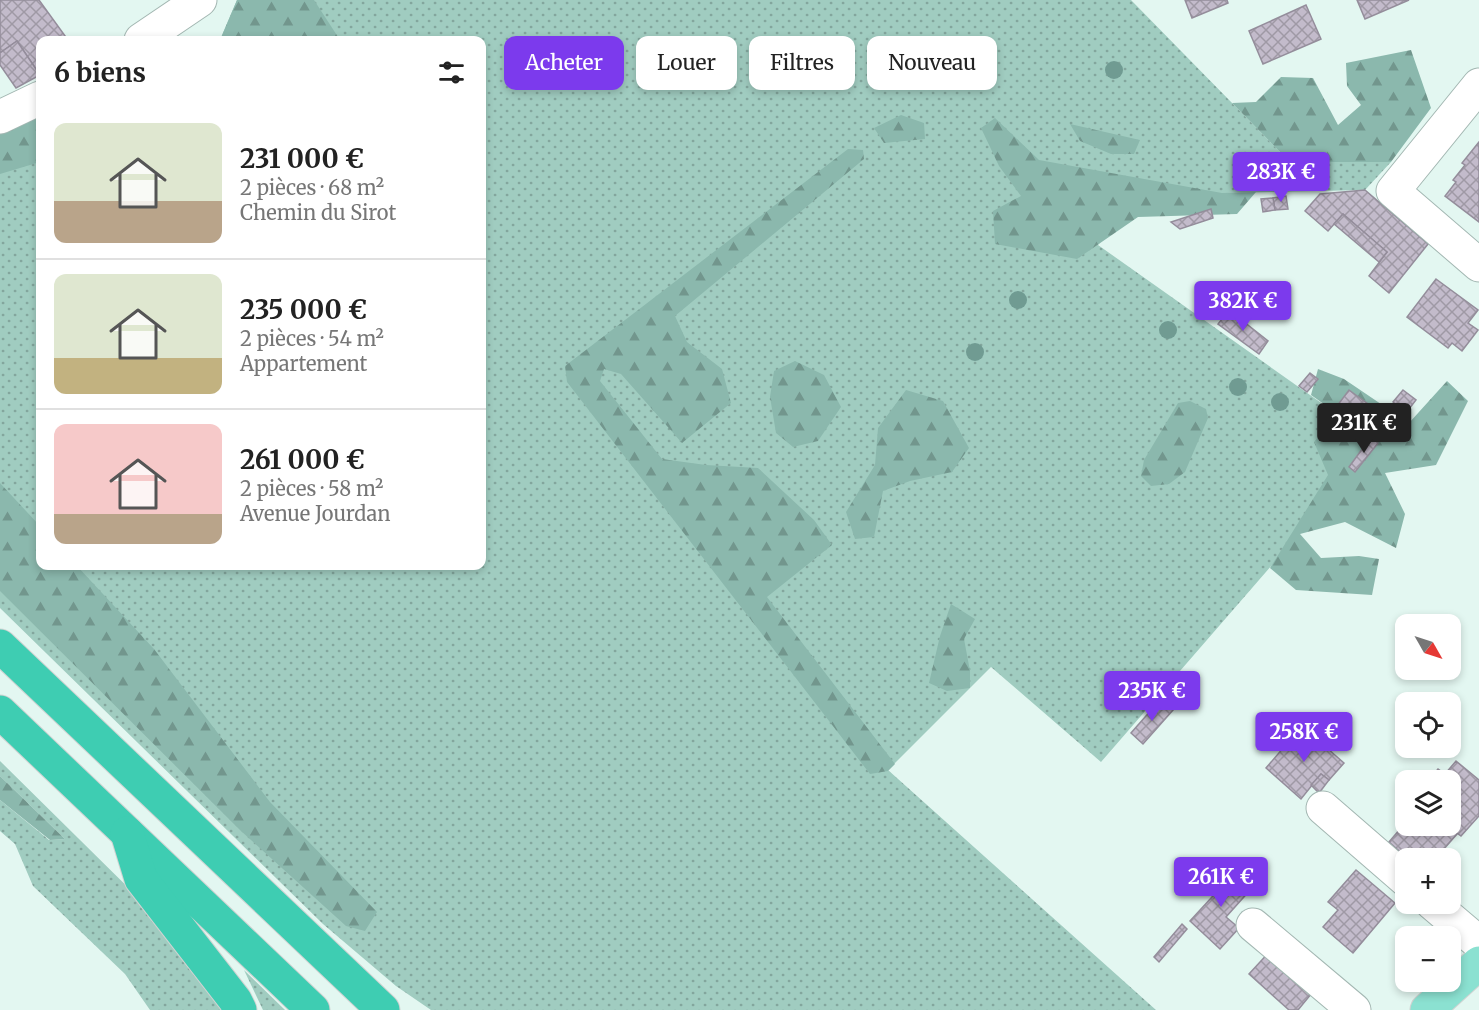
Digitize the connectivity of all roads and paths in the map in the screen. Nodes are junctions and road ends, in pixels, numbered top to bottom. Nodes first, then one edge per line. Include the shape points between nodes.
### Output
1 (200, 0) edge
2 (147, 36) edge
3 (1479, 85) edge
4 (36, 100) edge
5 (0, 117) edge
6 (1479, 265) edge
7 (0, 646) edge
8 (0, 712) edge
9 (1323, 808) dead end
10 (126, 832) junction
11 (1395, 870) edge
12 (1445, 914) edge
13 (1253, 925) dead end
14 (1479, 943) edge
15 (1479, 963) edge
16 (345, 974) junction
17 (240, 1010) edge
18 (313, 1010) edge
19 (383, 1010) edge
20 (401, 1010) edge
21 (1354, 1010) edge
22 (1427, 1010) edge

1 - 2 street
3 - 6 street via 1393,191
4 - 5 street
7 - 16 highway
8 - 10 highway
9 - 11 street
10 - 17 highway via 141,879
10 - 18 highway
12 - 14 street
13 - 21 street
15 - 22 main road
16 - 19 highway
16 - 20 highway

